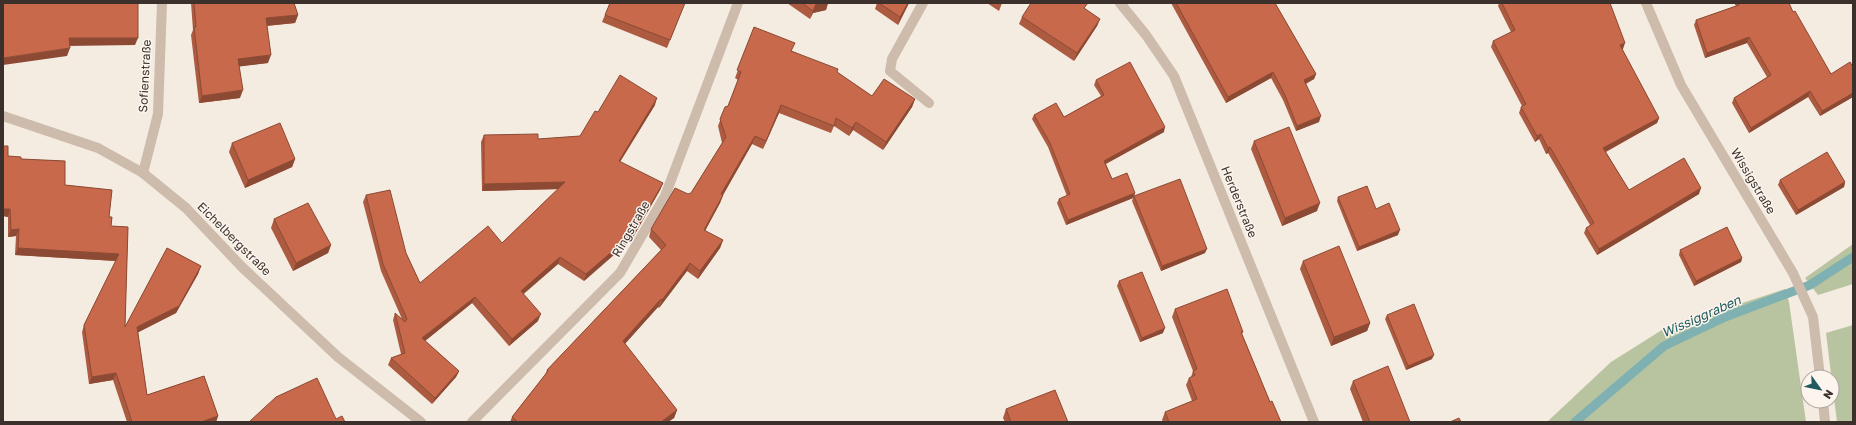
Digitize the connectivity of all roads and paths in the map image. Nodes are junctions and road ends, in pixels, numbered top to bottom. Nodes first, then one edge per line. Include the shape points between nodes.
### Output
1 (162, 3) edge
2 (738, 3) edge
3 (923, 3) edge
4 (1120, 3) edge
5 (1646, 3) edge
6 (929, 103) dead end
7 (3, 116) edge
8 (143, 173) junction
9 (1819, 369) edge
10 (1824, 409) edge
11 (421, 422) edge
12 (472, 422) edge
13 (1314, 422) edge
14 (1825, 422) edge

1 - 8 street, Sofienstraße via 158,114
2 - 12 street, Ringstraße via 665,196 620,273
3 - 6 street via 892,59 890,71
4 - 13 street, Herderstraße via 1146,34 1174,76
5 - 9 street, Wissigstraße via 1681,85 1793,273 1806,300 1812,317
7 - 8 street, Eichelbergstraße via 98,148
8 - 11 street, Eichelbergstraße via 186,208 242,267 338,357
10 - 14 street

